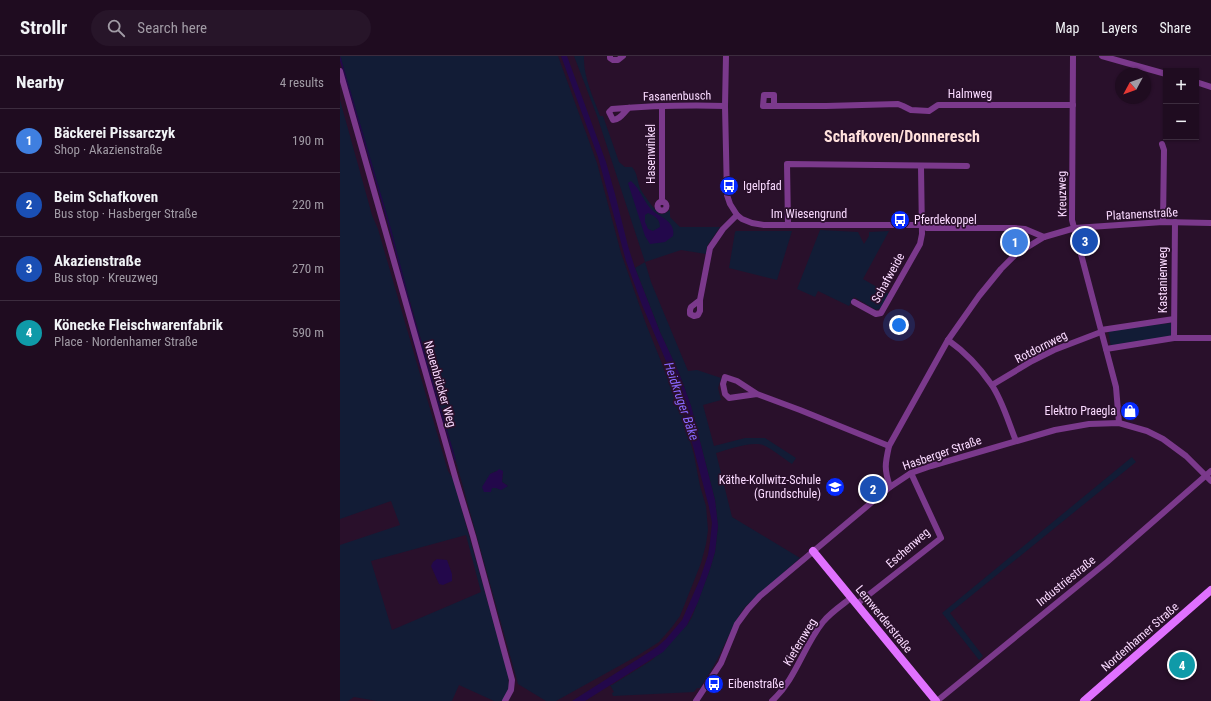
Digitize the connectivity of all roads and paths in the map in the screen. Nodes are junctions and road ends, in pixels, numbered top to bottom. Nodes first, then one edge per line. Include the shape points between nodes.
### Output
1 (610, 56) edge
2 (623, 56) edge
3 (726, 56) edge
4 (1073, 56) edge
5 (1102, 56) edge
6 (340, 71) edge
7 (1163, 73) edge
8 (1199, 83) edge
9 (1211, 87) edge
10 (1073, 105) junction
11 (662, 106) junction
12 (725, 106) junction
13 (774, 106) dead end
14 (629, 108) dead end
15 (1162, 144) dead end
16 (921, 166) junction
17 (967, 166) dead end
18 (662, 202) dead end
19 (737, 215) junction
20 (1163, 222) junction
21 (1175, 222) junction
22 (1211, 223) edge
23 (788, 225) junction
24 (921, 225) junction
25 (1075, 228) junction
26 (1044, 237) junction
27 (700, 300) dead end
28 (854, 302) dead end
29 (1174, 319) junction
30 (1101, 331) junction
31 (1174, 338) junction
32 (1211, 338) edge
33 (948, 340) junction
34 (1106, 349) junction
35 (992, 385) junction
36 (757, 394) junction
37 (1119, 423) junction
38 (1016, 441) junction
39 (889, 446) junction
40 (1211, 470) edge
41 (911, 474) junction
42 (1206, 475) junction
43 (1211, 481) edge
44 (890, 487) junction
45 (813, 551) junction
46 (1211, 590) edge
47 (851, 598) junction
48 (857, 604) junction
49 (505, 701) edge
50 (696, 701) edge
51 (772, 701) edge
52 (937, 701) edge
53 (1084, 701) edge

1 - 2 street via 613,60 618,60
3 - 12 street
4 - 10 street, Kreuzweg
5 - 7 street
6 - 49 street, Neuenbrücker Weg via 512,680 511,690
8 - 9 street
10 - 13 street, Halmweg via 938,105 929,111 911,110 898,104
10 - 25 street, Kreuzweg via 1072,220
11 - 12 street, Fasanenbusch
11 - 14 street, Fasanenbusch
11 - 18 street, Hasenwinkel
12 - 19 street via 727,195
15 - 20 street
16 - 17 street
16 - 23 street via 787,164
16 - 24 street
19 - 23 street, Im Wiesengrund via 752,223
19 - 27 street via 710,248
20 - 21 street, Platanenstraße
20 - 25 street, Platanenstraße
21 - 22 street, Platanenstraße
21 - 29 street, Kastanienweg
23 - 24 street, Im Wiesengrund
24 - 26 street, Im Wiesengrund via 927,228 1025,229
24 - 28 street, Schafweide via 920,244 881,313 876,314
25 - 26 street, Platanenstraße
25 - 30 street, Kreuzweg
26 - 33 street, Platanenstraße via 1016,254 1001,269
29 - 30 street, Rotdornweg
29 - 31 street, Kastanienweg
30 - 34 street, Kreuzweg
30 - 35 street, Rotdornweg via 1054,350
31 - 32 street
31 - 34 street
33 - 35 street via 968,357
33 - 39 street, Platanenstraße
34 - 37 street, Kreuzweg via 1116,387
35 - 38 street
36 - 36 street via 737,381 725,377 723,384 725,394 729,398
36 - 39 street
37 - 38 street, Hasberger Straße via 1070,427
37 - 42 street, Hasberger Straße via 1147,431 1163,439
38 - 41 street, Hasberger Straße
39 - 44 street, Platanenstraße via 885,474
40 - 42 street
41 - 44 street, Hasberger Straße
41 - 48 street, Eschenweg via 941,538
42 - 43 street, Hasberger Straße
42 - 52 street, Industriestraße via 1107,562
44 - 45 street, Hasberger Straße
45 - 47 street, Lemwerderstraße
45 - 50 street, Hasberger Straße via 760,596 743,614 734,629 721,663
46 - 53 street, Nordenhamer Straße
47 - 48 street, Lemwerderstraße
47 - 51 street, Kiefernweg via 824,621 790,681
48 - 52 street, Lemwerderstraße

